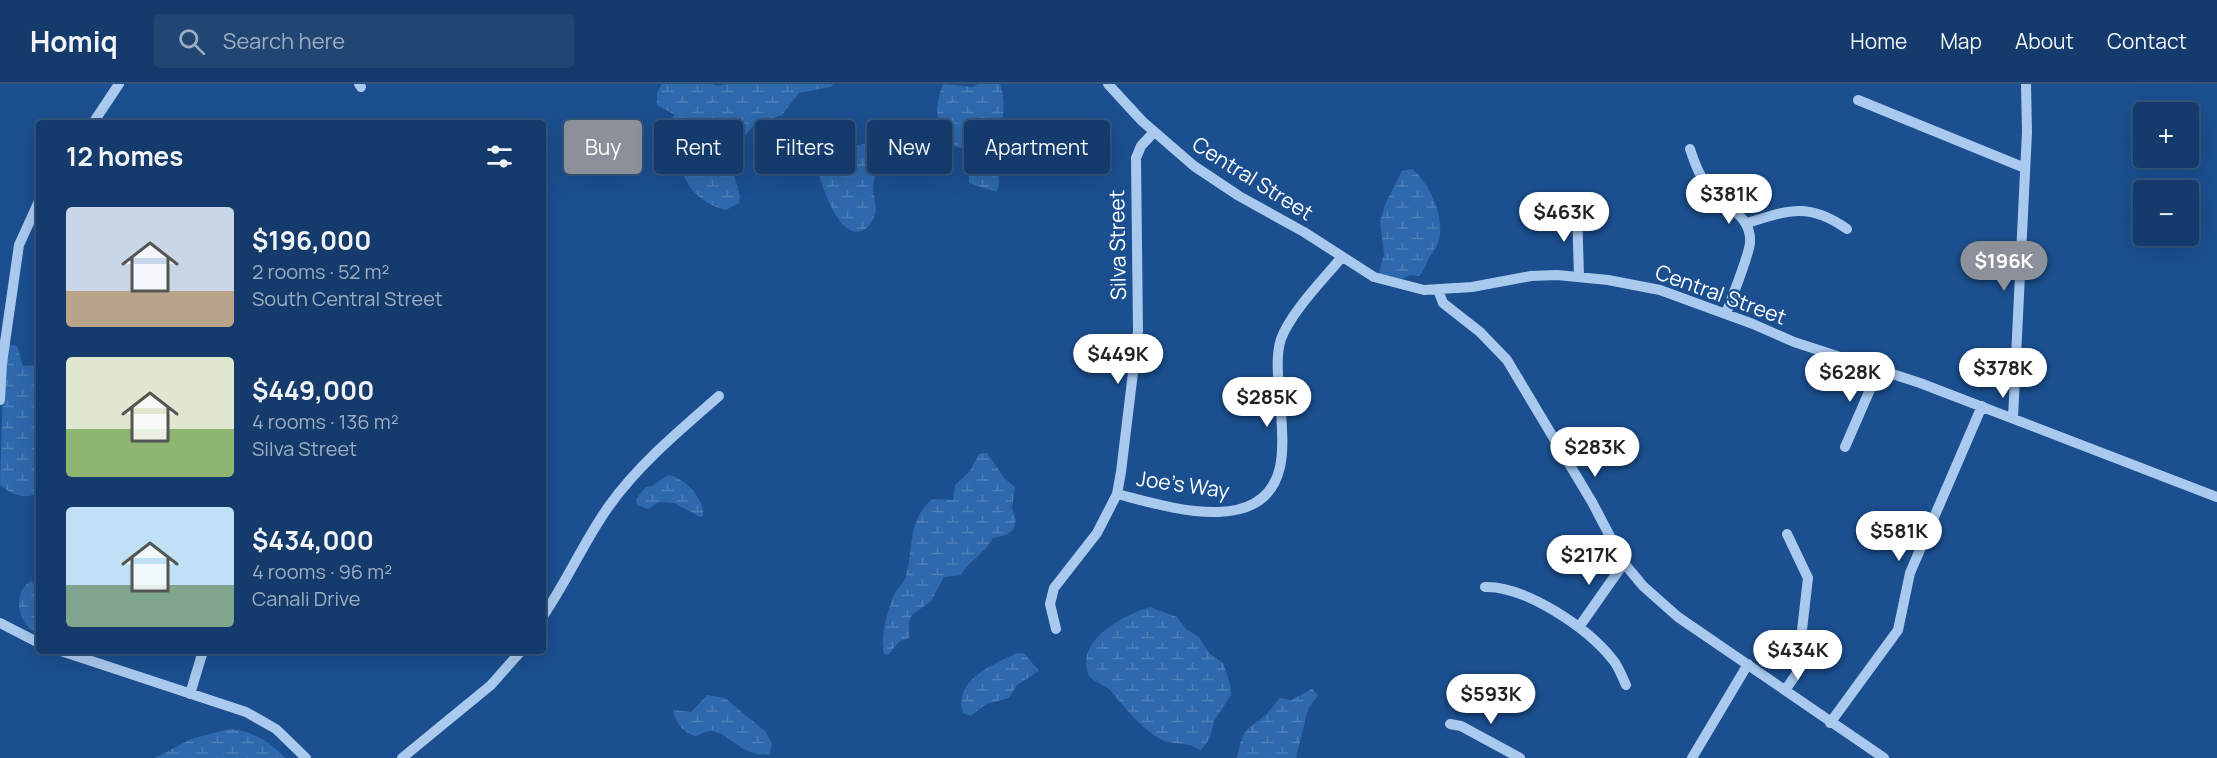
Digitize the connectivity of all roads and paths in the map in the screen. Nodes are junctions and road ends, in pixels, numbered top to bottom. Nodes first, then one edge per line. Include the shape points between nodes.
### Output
1 (119, 84) edge
2 (1108, 84) edge
3 (2026, 84) edge
4 (1858, 100) dead end
5 (95, 120) edge
6 (1154, 132) junction
7 (1690, 149) dead end
8 (2025, 168) junction
9 (36, 208) edge
10 (1577, 208) dead end
11 (1747, 223) junction
12 (1847, 229) dead end
13 (1341, 258) junction
14 (1579, 277) junction
15 (1438, 290) junction
16 (1726, 314) junction
17 (1879, 369) junction
18 (719, 396) dead end
19 (0, 400) edge
20 (1983, 406) junction
21 (2013, 418) junction
22 (1845, 447) dead end
23 (1117, 494) junction
24 (2217, 497) edge
25 (1787, 534) dead end
26 (1624, 563) junction
27 (1485, 587) dead end
28 (546, 611) edge
29 (0, 623) edge
30 (1579, 627) junction
31 (1056, 628) dead end
32 (36, 641) edge
33 (70, 654) edge
34 (202, 654) edge
35 (517, 654) edge
36 (1748, 664) junction
37 (1626, 685) dead end
38 (1786, 689) junction
39 (190, 694) junction
40 (1830, 723) junction
41 (1450, 724) dead end
42 (306, 758) edge
43 (402, 758) edge
44 (1520, 758) edge
45 (1692, 758) edge
46 (1884, 758) edge

1 - 5 street
2 - 6 street, Central Street
3 - 8 street
4 - 8 street
6 - 13 street, Central Street via 1174,152 1239,196
6 - 23 street, Silva Street via 1136,158 1137,359
7 - 11 street via 1710,190
8 - 21 street
9 - 19 street via 19,245
10 - 14 street
11 - 12 street via 1804,209 1833,219
11 - 16 street via 1750,245
13 - 15 street, Central Street via 1394,284
13 - 23 street, Joe's Way via 1282,337 1282,456 1274,484 1263,496 1251,506 1224,513 1162,506
14 - 15 street, Central Street via 1531,276
14 - 16 street, Central Street via 1660,290
15 - 26 street via 1443,303 1497,347 1507,360
16 - 17 street, Central Street via 1803,346
17 - 20 street, Central Street
17 - 22 street
18 - 28 street via 624,487 596,525
20 - 21 street, Central Street
20 - 40 street via 1910,573 1898,630
21 - 24 street, Central Street
23 - 31 street, Silva Street via 1096,533 1054,588 1050,604
25 - 38 street via 1808,578 1797,673
26 - 30 street
26 - 36 street via 1660,603
27 - 30 street via 1524,596
29 - 32 street
30 - 37 street via 1615,662
33 - 39 street
34 - 39 street
35 - 43 street via 491,685
36 - 38 street
36 - 45 street
38 - 40 street
39 - 42 street via 257,717 284,735
40 - 46 street
41 - 44 street via 1461,726

